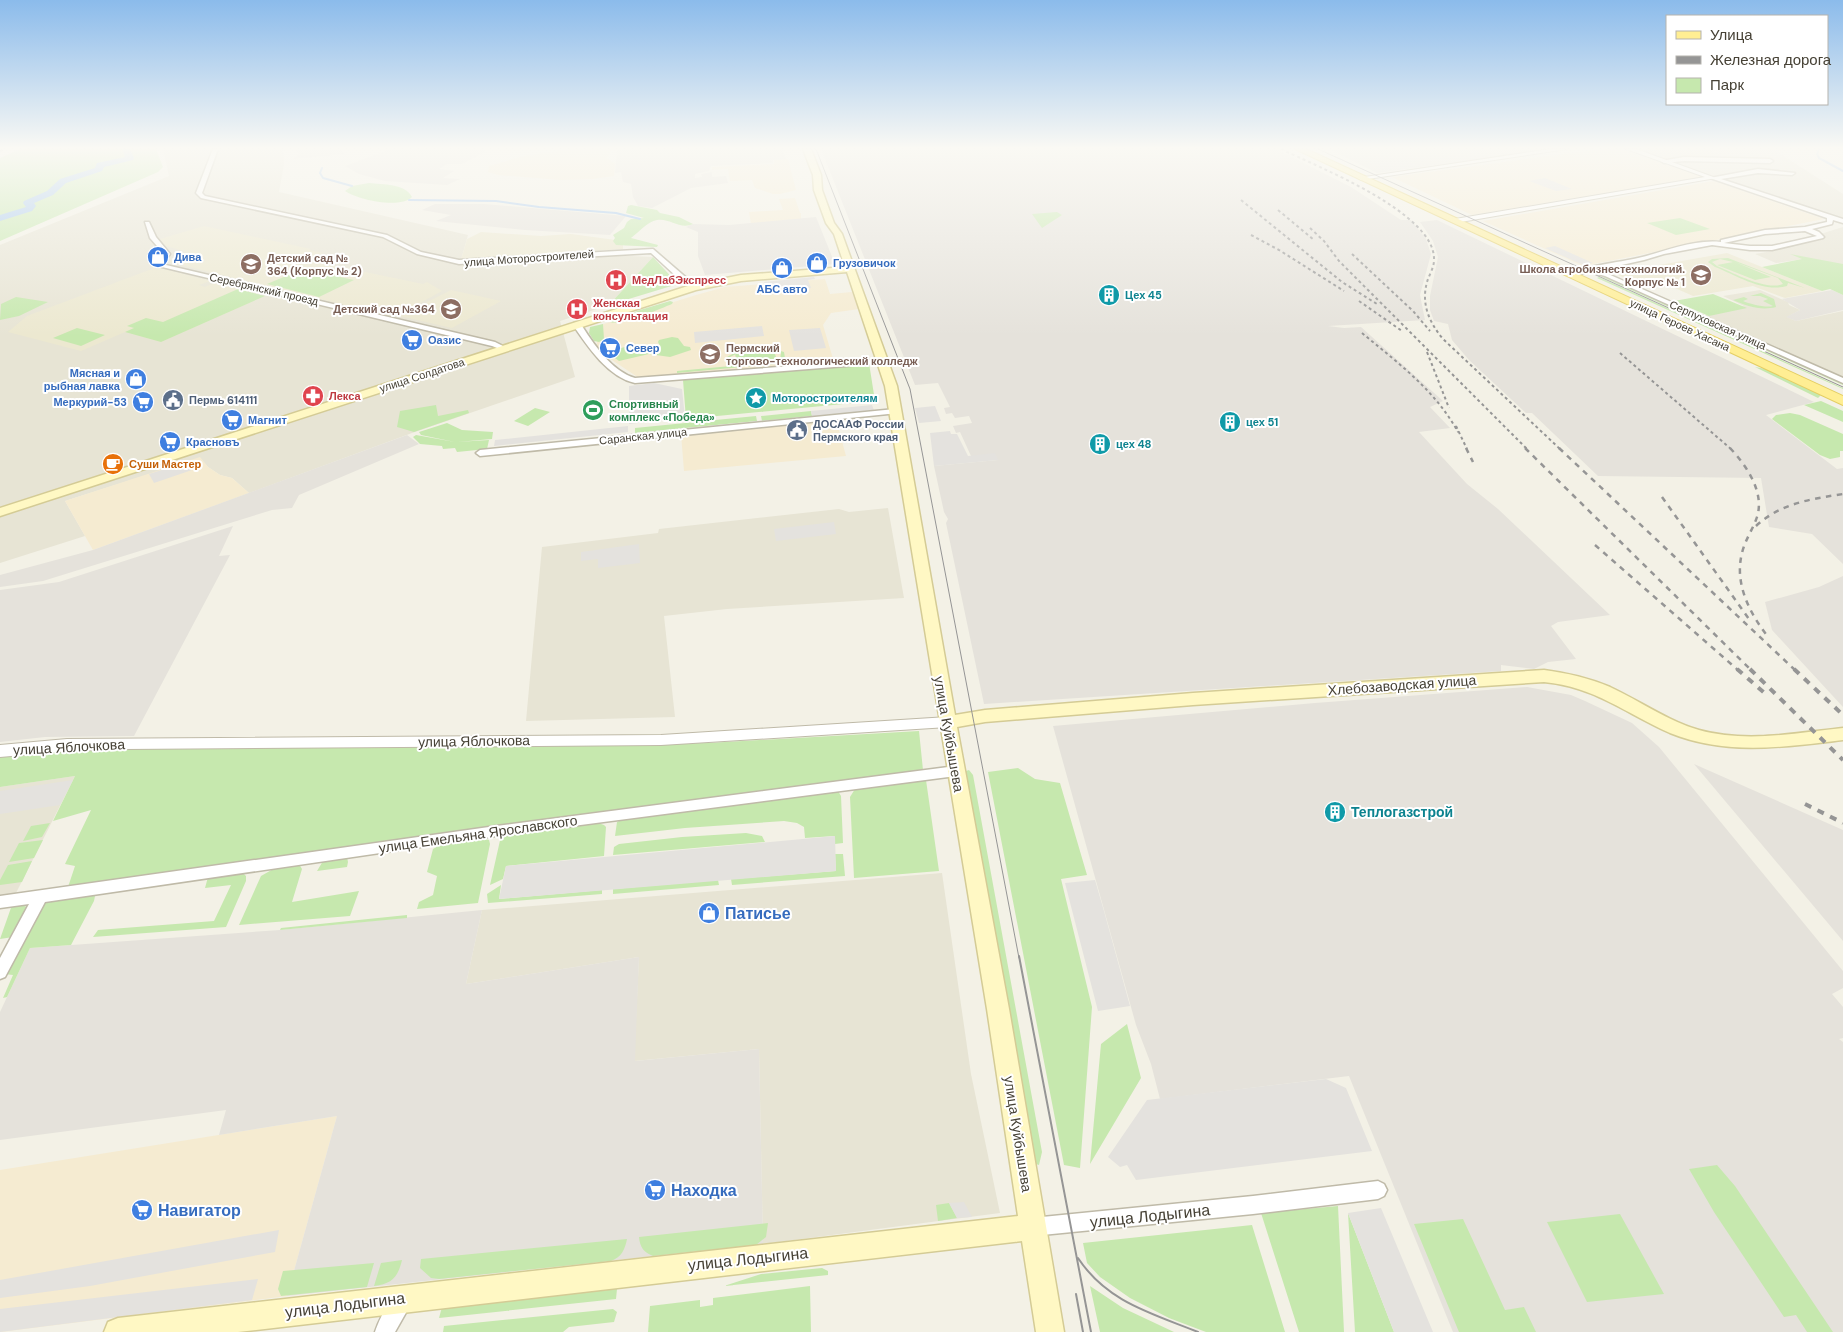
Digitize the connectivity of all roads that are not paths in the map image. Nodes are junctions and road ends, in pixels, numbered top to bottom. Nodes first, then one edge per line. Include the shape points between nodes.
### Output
1 (269, 211) edge
2 (826, 211) edge
3 (1439, 211) edge
4 (1518, 211) edge
5 (1810, 211) edge
6 (1830, 218) junction
7 (1460, 221) junction
8 (1843, 221) edge
9 (147, 223) dead end
10 (1805, 229) junction
11 (1712, 243) junction
12 (850, 269) junction
13 (1592, 270) junction
14 (1574, 273) junction
15 (694, 287) junction
16 (577, 325) junction
17 (505, 349) junction
18 (884, 361) junction
19 (1843, 381) edge
20 (1843, 393) edge
21 (1843, 401) edge
22 (895, 411) junction
23 (480, 453) dead end
24 (0, 512) edge
25 (948, 722) junction
26 (1843, 734) edge
27 (0, 751) edge
28 (956, 771) junction
29 (41, 895) junction
30 (0, 902) edge
31 (0, 972) edge
32 (1378, 1190) dead end
33 (1032, 1227) junction
34 (406, 1298) junction
35 (118, 1332) edge
36 (385, 1332) edge
37 (1050, 1332) edge

1 - 15 street, улица Моторостроителей via 385,236 419,253 448,261 653,251
2 - 12 main road, улица Куйбышева
3 - 7 main road, улица Героев Хасана
4 - 7 street
5 - 6 street
6 - 8 street
6 - 10 street via 1825,225
7 - 14 main road, улица Героев Хасана
9 - 17 street, Серебрянский проезд via 154,240 167,254 160,263 164,266
10 - 11 street via 1770,231
10 - 11 street via 1821,237 1764,249
11 - 13 street
12 - 15 main road, улица Солдатова via 741,278
12 - 18 main road, улица Куйбышева
13 - 14 street
13 - 19 street, Серпуховская улица
14 - 20 main road, улица Героев Хасана
14 - 21 main road, улица Героев Хасана
15 - 16 main road, улица Солдатова
16 - 17 main road, улица Солдатова
16 - 18 street via 594,350 632,380 645,382
17 - 24 main road, улица Солдатова
18 - 22 main road, улица Куйбышева
22 - 23 street, Саранская улица
22 - 25 main road, улица Куйбышева
25 - 26 main road, Хлебозаводская улица via 985,716 1193,699 1544,676 1571,678 1589,684 1670,726 1706,738 1747,743
25 - 27 street, улица Яблочкова via 661,740 125,744
25 - 28 main road, улица Куйбышева
28 - 29 street, улица Емельяна Ярославского
28 - 33 main road, улица Куйбышева via 1000,1018
29 - 30 street, улица Емельяна Ярославского
29 - 31 street
32 - 33 street, улица Лодыгина
33 - 34 main road, улица Лодыгина
33 - 37 main road, улица Куйбышева
34 - 35 main road, улица Лодыгина
34 - 36 street

